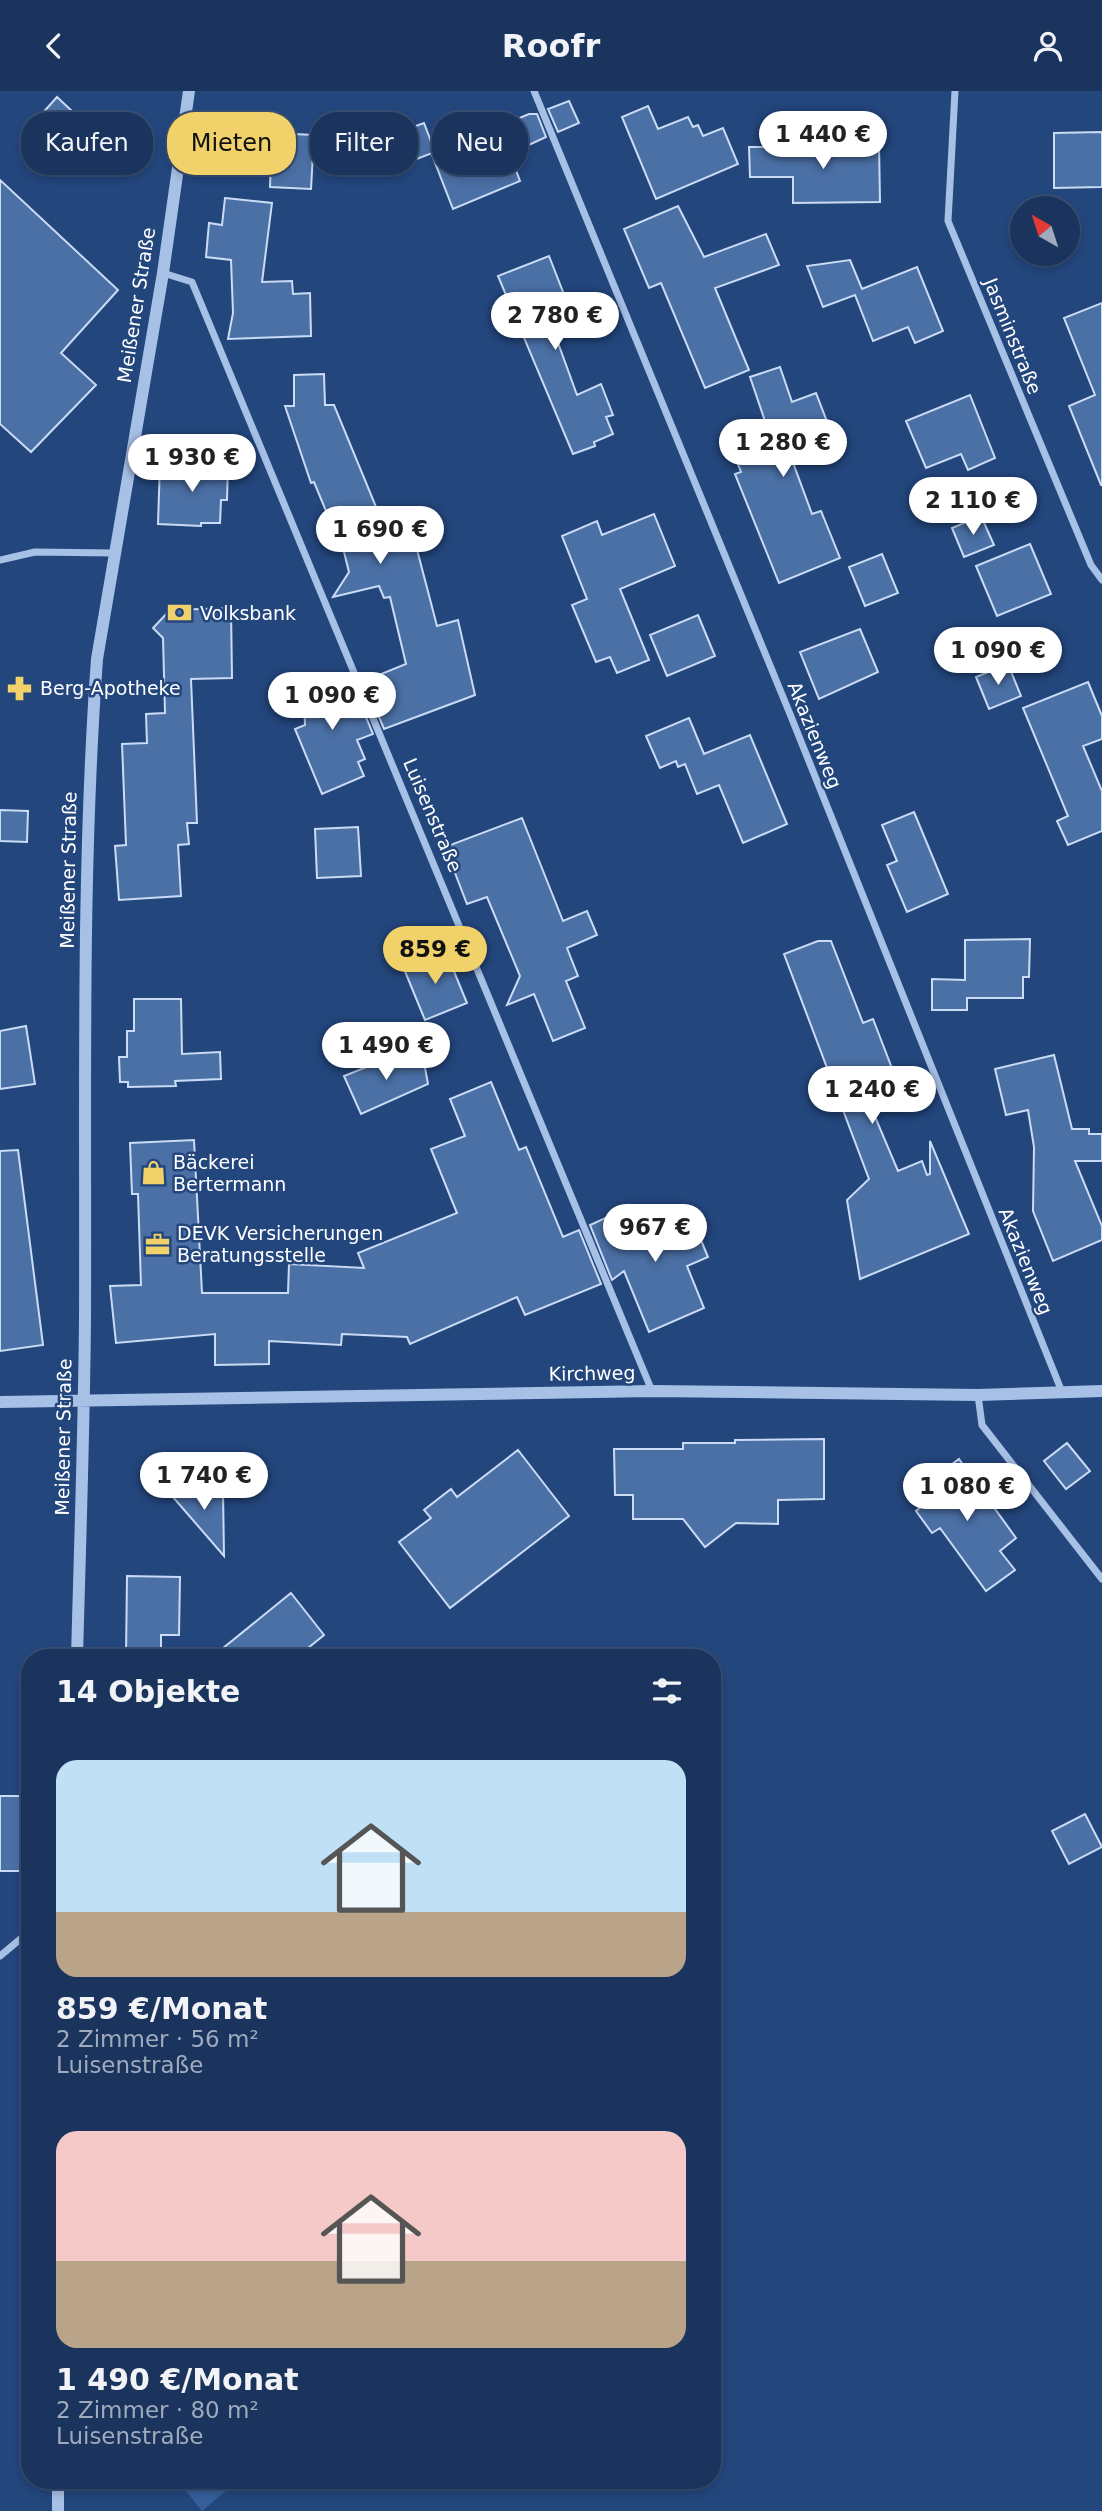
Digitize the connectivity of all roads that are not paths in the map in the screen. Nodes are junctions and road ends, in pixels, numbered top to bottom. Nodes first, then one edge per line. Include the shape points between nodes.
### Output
1 (189, 91) edge
2 (534, 91) edge
3 (955, 91) edge
4 (163, 273) junction
5 (113, 553) junction
6 (0, 560) edge
7 (1102, 580) edge
8 (652, 1391) junction
9 (1102, 1391) edge
10 (1062, 1392) junction
11 (978, 1395) junction
12 (83, 1401) junction
13 (0, 1402) edge
14 (1102, 1579) edge
15 (76, 1649) edge
16 (21, 1938) edge
17 (0, 1956) edge
18 (58, 2489) edge
19 (58, 2511) edge

1 - 4 street, Meißener Straße
2 - 10 street, Akazienweg
3 - 7 street, Jasminstraße via 948,221 1091,565
4 - 5 street, Meißener Straße
4 - 8 street, Luisenstraße via 192,282
5 - 6 street via 35,552
5 - 12 street, Meißener Straße via 97,659 89,783
8 - 11 street, Kirchweg
8 - 12 street, Kirchweg
9 - 10 street, Kirchweg
10 - 11 street, Kirchweg
11 - 14 street via 982,1425
12 - 13 street, Kirchweg
12 - 15 street, Meißener Straße
16 - 17 street
18 - 19 street

